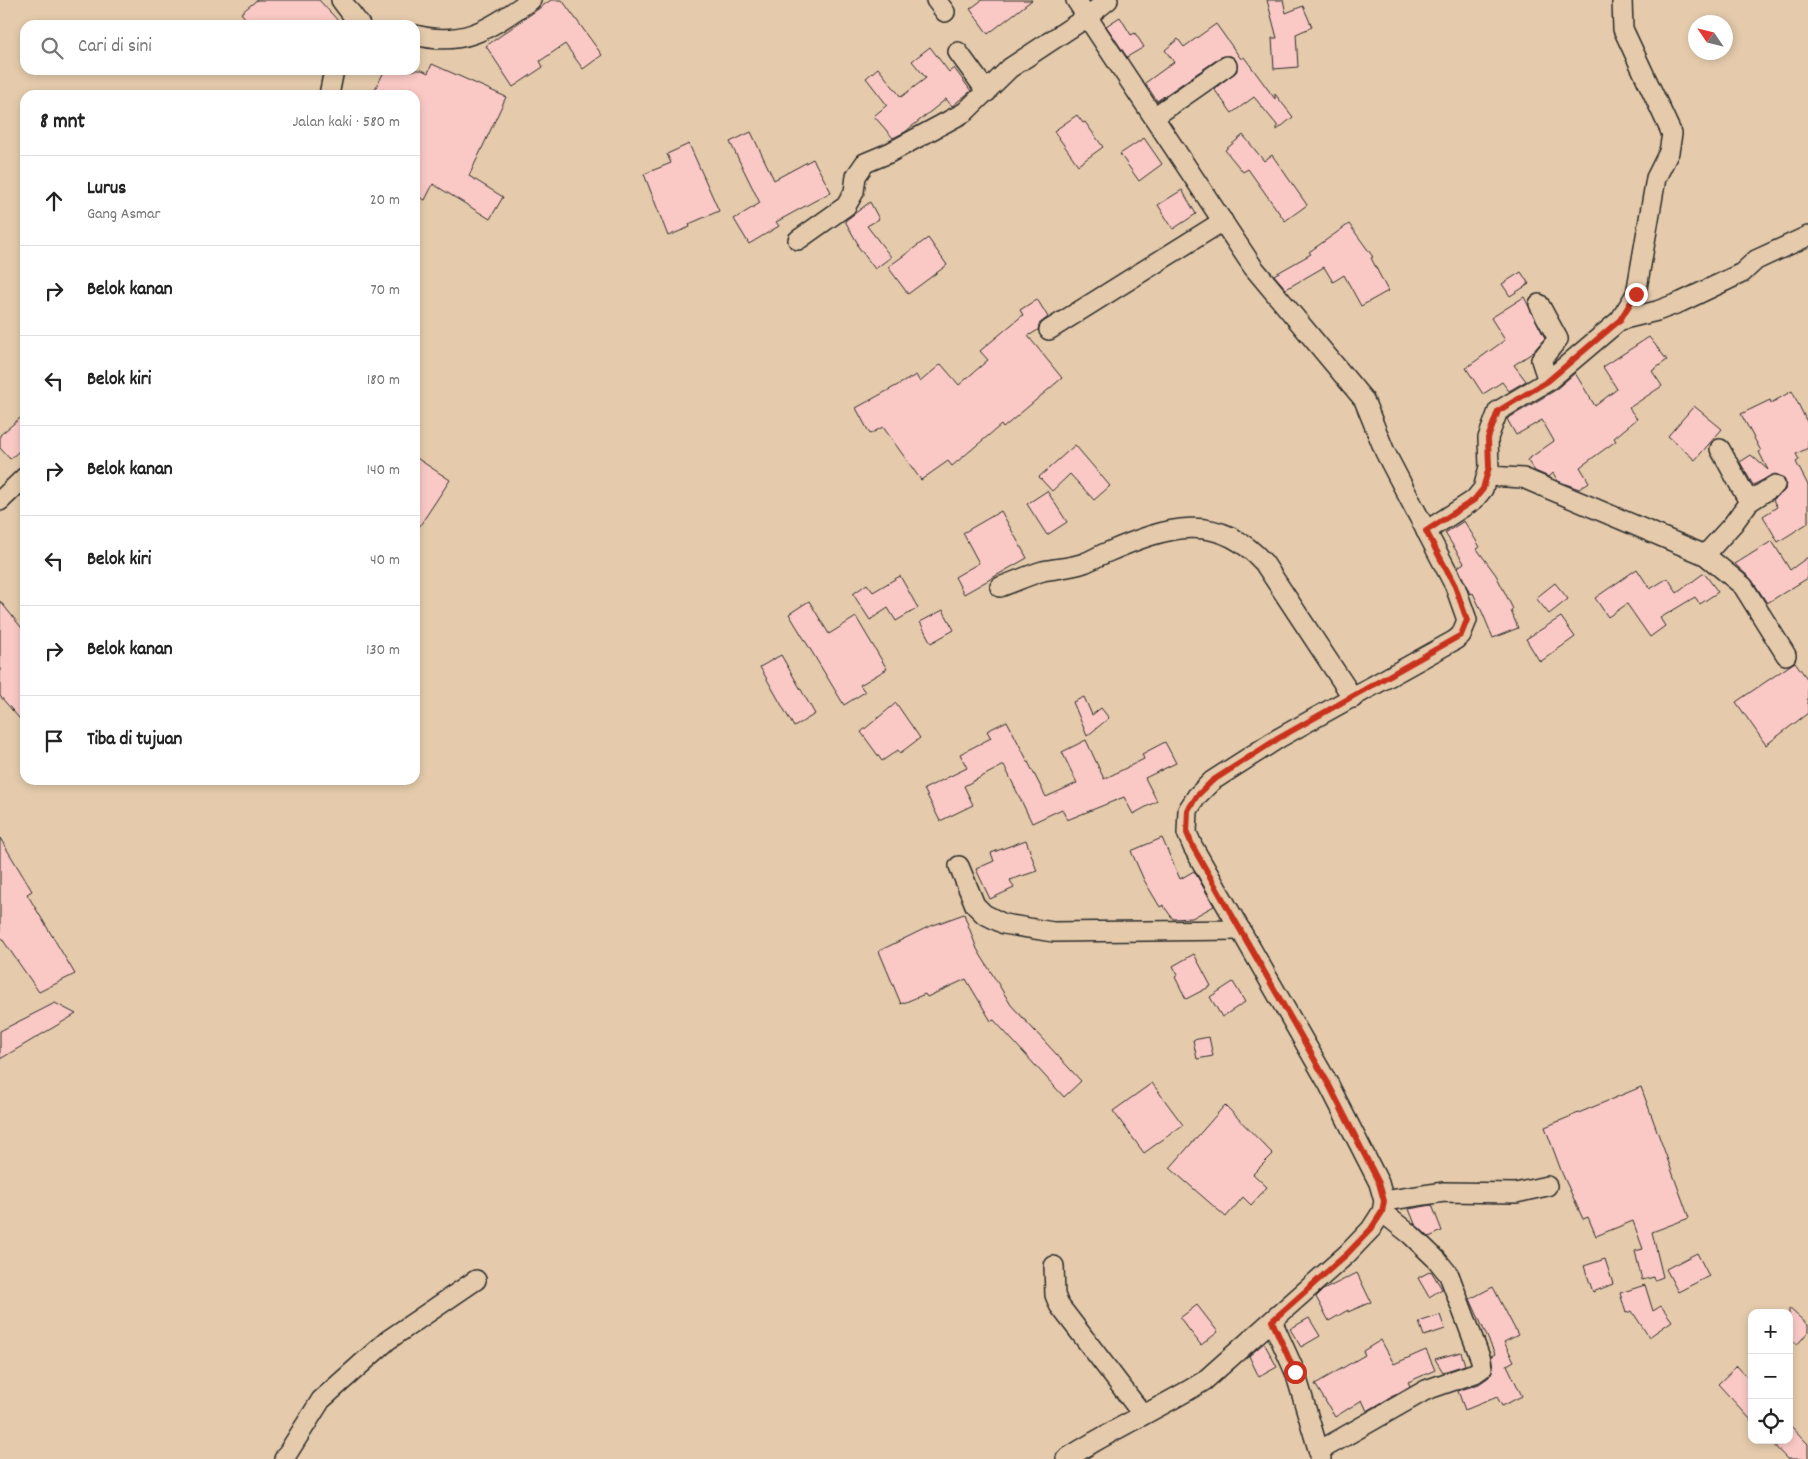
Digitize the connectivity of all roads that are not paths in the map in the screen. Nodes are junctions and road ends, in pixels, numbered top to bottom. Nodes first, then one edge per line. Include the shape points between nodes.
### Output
1 (341, 0) edge
2 (531, 0) edge
3 (1076, 0) edge
4 (1108, 0) edge
5 (1622, 0) edge
6 (1087, 17) junction
7 (356, 20) edge
8 (420, 36) edge
9 (958, 52) dead end
10 (1227, 66) dead end
11 (333, 75) edge
12 (330, 90) edge
13 (987, 92) junction
14 (1154, 117) junction
15 (1223, 221) junction
16 (1808, 236) edge
17 (798, 240) dead end
18 (1539, 304) dead end
19 (1620, 320) junction
20 (1050, 330) dead end
21 (1548, 381) junction
22 (1720, 449) dead end
23 (1488, 476) junction
24 (20, 482) edge
25 (1775, 485) dead end
26 (0, 501) edge
27 (1749, 502) junction
28 (1426, 531) junction
29 (1705, 555) junction
30 (1000, 587) dead end
31 (1786, 655) dead end
32 (1353, 698) junction
33 (960, 866) dead end
34 (1242, 930) junction
35 (1548, 1186) dead end
36 (1383, 1207) junction
37 (1054, 1266) dead end
38 (476, 1280) dead end
39 (1272, 1321) junction
40 (1143, 1415) junction
41 (1320, 1455) edge
42 (284, 1459) edge
43 (1066, 1459) edge

1 - 7 street
2 - 8 street via 472,36 436,40
3 - 6 street
4 - 6 street
5 - 19 street via 1623,29 1672,134 1672,142 1656,178 1636,294
6 - 13 street via 1010,68
6 - 14 street
9 - 13 street
10 - 14 street
11 - 12 street
13 - 17 street via 966,112 865,163 856,176 854,192 846,206
14 - 15 street
15 - 20 street
15 - 28 street via 1253,268 1360,394 1385,452
16 - 19 street via 1762,257 1742,273 1676,305
18 - 21 street via 1558,338 1541,360
19 - 21 street
21 - 23 street via 1498,411 1488,438
22 - 27 street
23 - 28 street via 1474,500
23 - 29 street via 1523,478
24 - 26 street
25 - 27 street
27 - 29 street
28 - 32 street via 1455,586 1467,620 1466,626 1455,640
29 - 31 street via 1743,586
30 - 32 street via 1044,571 1085,563 1143,538 1176,528 1202,527 1220,531 1251,549 1264,564
32 - 34 street via 1279,738 1212,781 1188,810 1187,833 1193,847
33 - 34 street via 975,906 1004,924 1053,932
34 - 36 street via 1329,1085 1379,1183
35 - 36 street via 1516,1193 1444,1192
36 - 39 street via 1371,1229 1347,1254
36 - 41 street via 1449,1275 1482,1360 1482,1368 1426,1390
37 - 40 street via 1055,1295 1059,1304
38 - 42 street via 388,1340 321,1400
39 - 40 street via 1204,1381
39 - 41 street via 1295,1372
40 - 43 street via 1097,1438

